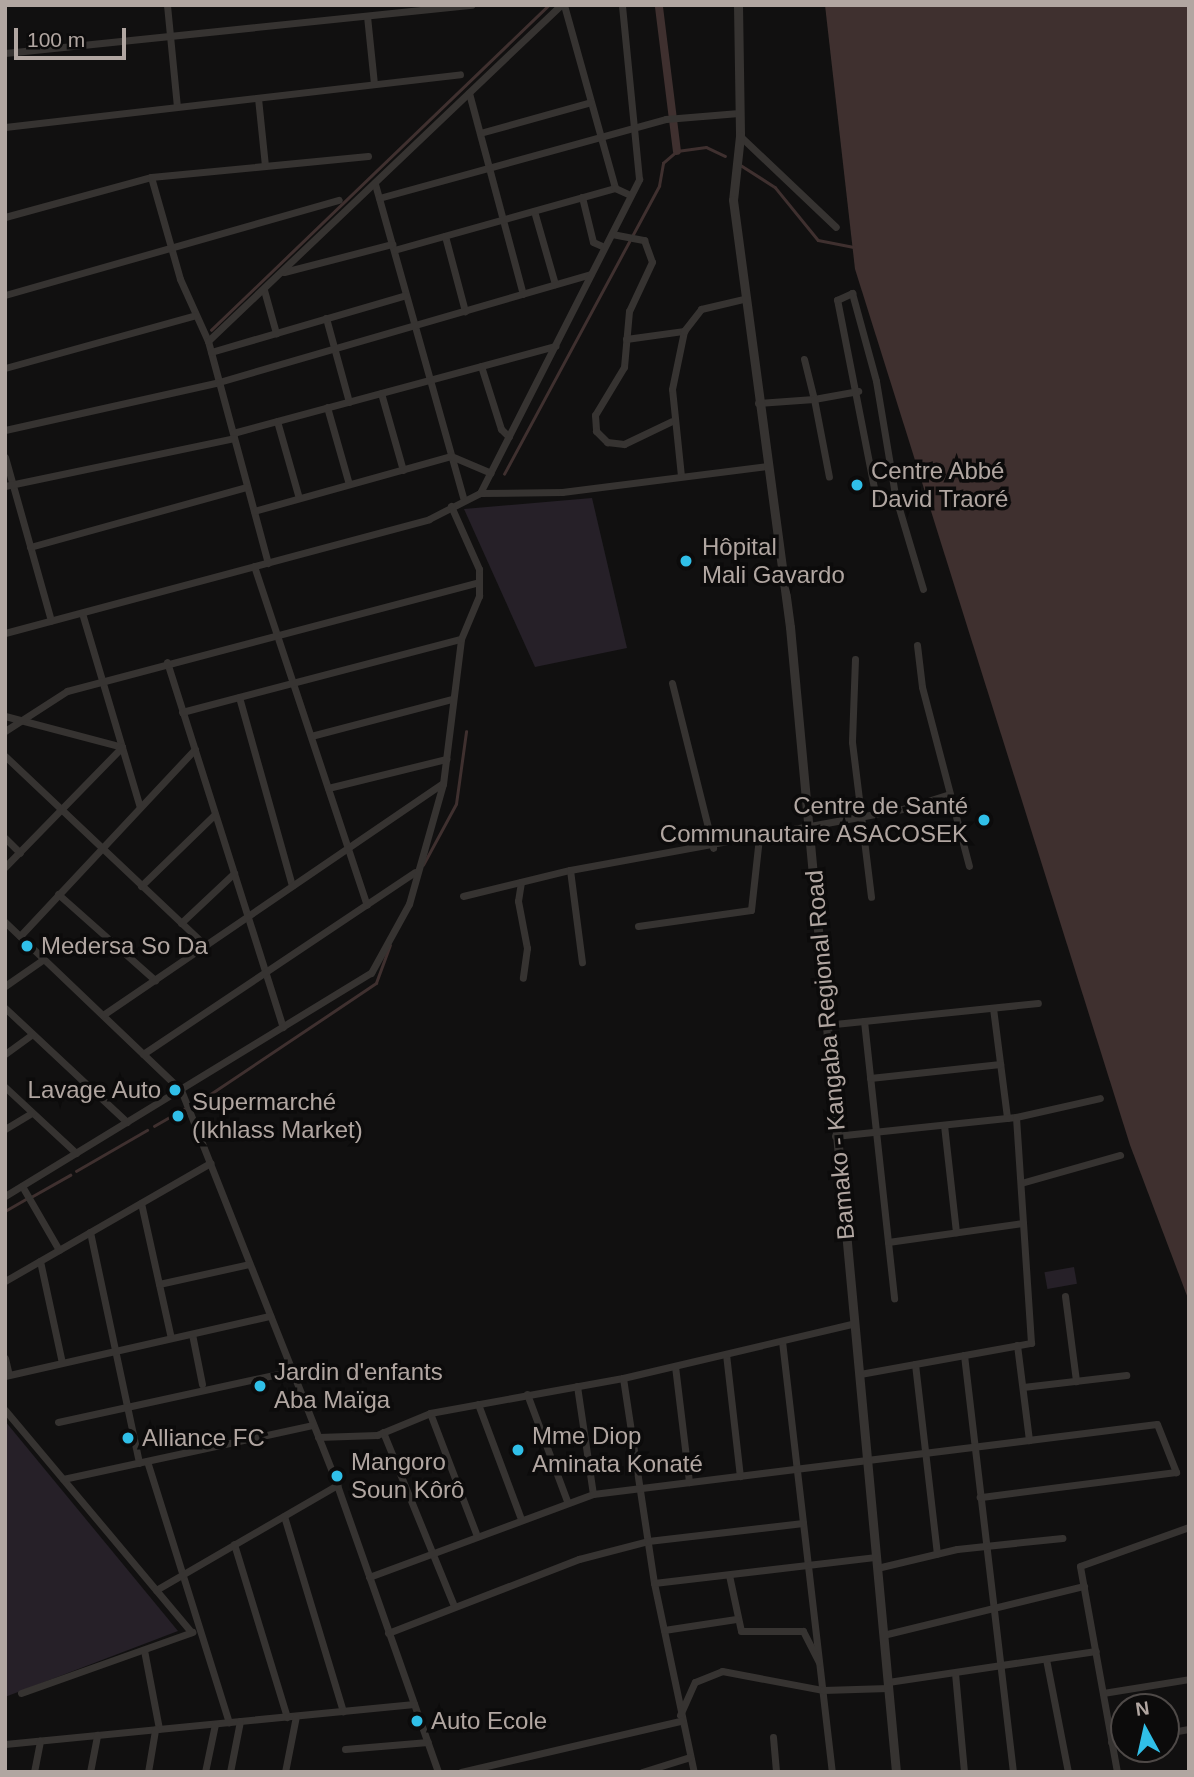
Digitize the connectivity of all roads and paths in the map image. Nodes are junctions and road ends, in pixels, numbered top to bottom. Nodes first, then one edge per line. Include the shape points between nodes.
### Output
1 (167, 5) edge
2 (472, 5) edge
3 (563, 5) edge
4 (622, 5) edge
5 (738, 5) edge
6 (367, 16) junction
7 (170, 36) junction
8 (5, 53) edge
9 (460, 75) dead end
10 (374, 84) junction
11 (469, 93) junction
12 (258, 98) junction
13 (591, 102) junction
14 (177, 107) junction
15 (739, 113) junction
16 (5, 127) edge
17 (634, 128) junction
18 (480, 133) junction
19 (740, 136) junction
20 (601, 137) junction
21 (368, 156) dead end
22 (265, 166) junction
23 (489, 168) junction
24 (150, 177) junction
25 (375, 184) junction
26 (615, 188) junction
27 (630, 195) junction
28 (582, 197) junction
29 (379, 198) junction
30 (339, 200) dead end
31 (534, 211) junction
32 (5, 217) edge
33 (503, 219) junction
34 (836, 227) dead end
35 (612, 234) junction
36 (445, 236) junction
37 (393, 247) junction
38 (604, 247) junction
39 (171, 248) junction
40 (282, 273) junction
41 (591, 274) junction
42 (555, 284) junction
43 (264, 290) junction
44 (523, 294) junction
45 (5, 295) edge
46 (406, 295) junction
47 (743, 299) junction
48 (465, 311) junction
49 (196, 315) junction
50 (326, 318) junction
51 (415, 325) junction
52 (684, 331) junction
53 (276, 333) junction
54 (626, 339) junction
55 (208, 341) junction
56 (555, 346) junction
57 (334, 349) junction
58 (211, 352) junction
59 (804, 359) dead end
60 (481, 366) junction
61 (5, 368) edge
62 (430, 380) junction
63 (219, 382) junction
64 (858, 391) junction
65 (381, 393) junction
66 (814, 399) junction
67 (349, 401) junction
68 (757, 403) junction
69 (327, 407) junction
70 (277, 421) junction
71 (672, 421) junction
72 (5, 430) edge
73 (233, 436) junction
74 (509, 437) junction
75 (451, 456) junction
76 (5, 457) edge
77 (767, 466) junction
78 (403, 470) junction
79 (491, 472) junction
80 (681, 477) junction
81 (829, 477) dead end
82 (349, 484) junction
83 (9, 485) edge
84 (247, 487) junction
85 (480, 493) junction
86 (299, 498) junction
87 (463, 498) junction
88 (876, 498) dead end
89 (451, 506) junction
90 (254, 511) junction
91 (30, 547) junction
92 (268, 562) junction
93 (254, 566) junction
94 (480, 582) junction
95 (923, 589) dead end
96 (82, 613) junction
97 (51, 621) junction
98 (5, 633) edge
99 (276, 634) junction
100 (461, 639) junction
101 (917, 645) dead end
102 (855, 659) dead end
103 (167, 662) junction
104 (102, 681) junction
105 (293, 683) junction
106 (672, 683) dead end
107 (239, 697) junction
108 (452, 699) junction
109 (182, 712) junction
110 (5, 716) edge
111 (24, 718) junction
112 (5, 731) edge
113 (311, 736) junction
114 (122, 747) junction
115 (195, 750) junction
116 (5, 756) edge
117 (446, 759) junction
118 (443, 784) junction
119 (328, 788) junction
120 (950, 794) junction
121 (140, 807) junction
122 (61, 810) junction
123 (215, 814) junction
124 (859, 815) junction
125 (810, 823) junction
126 (5, 838) edge
127 (759, 838) junction
128 (102, 848) junction
129 (713, 848) junction
130 (348, 849) junction
131 (20, 853) junction
132 (969, 866) dead end
133 (5, 867) edge
134 (570, 870) junction
135 (415, 872) junction
136 (234, 873) junction
137 (521, 882) junction
138 (141, 886) junction
139 (292, 886) junction
140 (58, 894) junction
141 (463, 896) dead end
142 (871, 897) dead end
143 (367, 905) junction
144 (247, 916) junction
145 (5, 922) edge
146 (181, 923) junction
147 (638, 926) dead end
148 (20, 936) junction
149 (205, 946) junction
150 (44, 959) junction
151 (582, 962) dead end
152 (266, 972) junction
153 (523, 978) dead end
154 (155, 980) junction
155 (5, 986) edge
156 (1038, 1003) dead end
157 (5, 1007) edge
158 (993, 1008) junction
159 (103, 1015) junction
160 (864, 1021) junction
161 (824, 1025) junction
162 (283, 1027) junction
163 (33, 1034) junction
164 (5, 1054) edge
165 (144, 1054) junction
166 (1000, 1064) junction
167 (870, 1078) junction
168 (5, 1087) edge
169 (181, 1090) junction
170 (1100, 1098) dead end
171 (32, 1113) junction
172 (1012, 1117) junction
173 (127, 1122) junction
174 (944, 1125) junction
175 (5, 1129) edge
176 (876, 1132) junction
177 (835, 1136) junction
178 (76, 1153) junction
179 (1120, 1155) dead end
180 (210, 1163) junction
181 (1021, 1183) junction
182 (22, 1186) junction
183 (5, 1196) edge
184 (141, 1203) junction
185 (1023, 1223) junction
186 (90, 1232) junction
187 (956, 1233) junction
188 (888, 1242) junction
189 (59, 1250) junction
190 (40, 1261) junction
191 (249, 1264) junction
192 (5, 1281) edge
193 (159, 1284) junction
194 (1065, 1296) dead end
195 (894, 1298) dead end
196 (270, 1316) junction
197 (855, 1323) junction
198 (192, 1334) junction
199 (171, 1338) junction
200 (782, 1341) junction
201 (1017, 1345) junction
202 (116, 1351) junction
203 (726, 1354) junction
204 (964, 1355) junction
205 (5, 1358) edge
206 (62, 1363) junction
207 (915, 1364) junction
208 (675, 1366) junction
209 (292, 1371) junction
210 (860, 1374) junction
211 (7, 1375) edge
212 (1126, 1376) dead end
213 (623, 1378) junction
214 (1076, 1381) junction
215 (202, 1384) dead end
216 (577, 1386) junction
217 (1023, 1387) junction
218 (527, 1394) junction
219 (478, 1404) junction
220 (127, 1406) junction
221 (5, 1410) edge
222 (430, 1413) junction
223 (58, 1422) dead end
224 (313, 1424) junction
225 (383, 1432) junction
226 (318, 1437) junction
227 (1029, 1440) junction
228 (974, 1447) junction
229 (925, 1452) junction
230 (867, 1460) junction
231 (143, 1462) junction
232 (797, 1469) junction
233 (740, 1476) junction
234 (63, 1479) junction
235 (689, 1482) junction
236 (337, 1485) junction
237 (640, 1488) junction
238 (593, 1494) junction
239 (980, 1497) junction
240 (567, 1501) junction
241 (284, 1516) junction
242 (521, 1519) junction
243 (803, 1523) junction
244 (1189, 1527) edge
245 (477, 1536) junction
246 (1062, 1538) dead end
247 (648, 1541) junction
248 (234, 1544) junction
249 (986, 1546) junction
250 (432, 1553) junction
251 (937, 1554) junction
252 (877, 1563) junction
253 (808, 1565) junction
254 (182, 1574) junction
255 (729, 1574) junction
256 (369, 1577) junction
257 (654, 1583) junction
258 (1084, 1586) junction
259 (156, 1590) junction
260 (454, 1606) junction
261 (993, 1608) junction
262 (736, 1619) junction
263 (200, 1630) junction
264 (664, 1630) junction
265 (191, 1632) junction
266 (388, 1633) junction
267 (883, 1634) junction
268 (144, 1650) junction
269 (1096, 1651) junction
270 (1046, 1659) junction
271 (821, 1665) junction
272 (1000, 1666) junction
273 (955, 1673) junction
274 (1189, 1679) edge
275 (888, 1685) junction
276 (823, 1690) junction
277 (20, 1693) dead end
278 (1103, 1693) junction
279 (414, 1704) junction
280 (343, 1711) junction
281 (291, 1716) junction
282 (681, 1718) junction
283 (240, 1721) junction
284 (229, 1722) junction
285 (215, 1724) junction
286 (157, 1729) junction
287 (97, 1735) junction
288 (1110, 1736) edge
289 (773, 1737) dead end
290 (40, 1741) junction
291 (428, 1742) junction
292 (5, 1744) edge
293 (345, 1749) dead end
294 (690, 1757) junction
295 (34, 1772) edge
296 (90, 1772) edge
297 (148, 1772) edge
298 (205, 1772) edge
299 (230, 1772) edge
300 (285, 1772) edge
301 (438, 1772) edge
302 (461, 1772) edge
303 (642, 1772) edge
304 (694, 1772) edge
305 (776, 1772) edge
306 (832, 1772) edge
307 (896, 1772) edge
308 (964, 1772) edge
309 (1013, 1772) edge
310 (1068, 1772) edge

1 - 7 street
2 - 6 street
3 - 11 street
3 - 13 street
4 - 17 street
5 - 15 street, Bamako - Kangaba Regional Road
6 - 7 street
6 - 10 street
7 - 8 street
7 - 14 street
9 - 10 street
10 - 12 street
11 - 18 street
11 - 25 street
12 - 14 street
12 - 22 street
13 - 18 street
13 - 20 street
14 - 16 street
15 - 17 street via 666,119
15 - 19 street, Bamako - Kangaba Regional Road
17 - 20 street
17 - 27 street via 639,179
18 - 23 street
19 - 34 street
19 - 47 street, Bamako - Kangaba Regional Road via 733,172
20 - 23 street
20 - 26 street
21 - 22 street
22 - 24 street
23 - 29 street
23 - 33 street
24 - 32 street
24 - 39 street
25 - 29 street
25 - 40 street
26 - 27 street
26 - 28 street
27 - 35 street
28 - 31 street
28 - 38 street via 593,242
29 - 37 street
30 - 39 street
31 - 33 street
31 - 42 street
33 - 36 street
33 - 44 street
35 - 38 street
35 - 54 street via 641,238 652,262 629,311
36 - 37 street
36 - 48 street
37 - 40 street
37 - 46 street
38 - 41 street
39 - 45 street
39 - 49 street
40 - 43 street
41 - 42 street
41 - 56 street
42 - 44 street
43 - 53 street
43 - 55 street
44 - 48 street
46 - 50 street
46 - 51 street
47 - 52 street via 701,309
47 - 68 street, Bamako - Kangaba Regional Road
48 - 51 street
49 - 55 street
49 - 61 street
50 - 53 street
50 - 57 street
51 - 57 street
51 - 62 street
52 - 54 street
52 - 71 street via 675,367
53 - 58 street
54 - 71 street via 624,367 595,415 596,431 607,442 624,444
55 - 58 street
56 - 60 street
56 - 74 street
57 - 63 street
57 - 67 street
58 - 63 street
59 - 66 street
60 - 62 street
60 - 74 street via 501,429
62 - 65 street
62 - 75 street
63 - 72 street
63 - 73 street
64 - 66 street
64 - 88 street
64 - 95 street via 837,300 856,292 895,495
65 - 67 street
65 - 78 street
66 - 68 street
66 - 81 street
67 - 69 street
68 - 77 street, Bamako - Kangaba Regional Road
69 - 70 street
69 - 82 street
70 - 73 street
70 - 86 street
71 - 80 street
73 - 83 street
73 - 84 street
74 - 79 street
75 - 78 street
75 - 79 street
75 - 87 street
76 - 83 street
77 - 80 street
77 - 125 street, Bamako - Kangaba Regional Road
78 - 82 street
79 - 85 street
80 - 85 street via 562,492
82 - 86 street
83 - 91 street
84 - 90 street
84 - 91 street
85 - 87 street
86 - 90 street
87 - 89 street
89 - 92 street via 429,519
89 - 94 street via 479,569
90 - 92 street
91 - 97 street
92 - 93 street
93 - 96 street
93 - 99 street
94 - 99 street
94 - 100 street
96 - 97 street
96 - 104 street
97 - 98 street
99 - 103 street
99 - 105 street
100 - 105 street
100 - 108 street
101 - 120 street via 922,687
102 - 124 street via 852,742
103 - 104 street
103 - 109 street
104 - 111 street via 67,691
104 - 114 street
105 - 107 street
105 - 113 street
106 - 129 street
107 - 109 street
107 - 139 street
108 - 113 street
108 - 117 street
109 - 115 street
110 - 111 street
111 - 112 street
111 - 114 street
113 - 119 street
114 - 121 street
114 - 122 street
115 - 121 street
115 - 123 street
116 - 122 street
117 - 118 street
117 - 119 street
118 - 130 street
118 - 135 street
119 - 130 street
120 - 124 street
120 - 132 street
121 - 128 street
122 - 128 street
122 - 131 street
123 - 136 street
123 - 138 street
124 - 125 street
124 - 142 street
125 - 127 street
125 - 161 street, Bamako - Kangaba Regional Road
126 - 131 street
127 - 129 street
127 - 147 street via 751,910
128 - 138 street
128 - 140 street
129 - 134 street
130 - 139 street
130 - 143 street
131 - 133 street
134 - 137 street
134 - 151 street
135 - 143 street
135 - 162 street via 409,904 372,973
136 - 144 street
136 - 146 street
137 - 141 street
137 - 153 street via 518,901 527,948
138 - 146 street
139 - 144 street
140 - 148 street
140 - 154 street
143 - 152 street
144 - 149 street
144 - 152 street
145 - 148 street
146 - 149 street
148 - 150 street
149 - 154 street
150 - 155 street
150 - 159 street
152 - 162 street
152 - 165 street
154 - 159 street
156 - 158 street
157 - 163 street
158 - 160 street
158 - 166 street
159 - 165 street
160 - 161 street
160 - 167 street
161 - 177 street, Bamako - Kangaba Regional Road
162 - 169 street
163 - 164 street
163 - 173 street
165 - 169 street
166 - 167 street
166 - 172 street
167 - 176 street
168 - 171 street
169 - 173 street
169 - 180 street
170 - 172 street
171 - 175 street
171 - 178 street
172 - 174 street
172 - 181 street
173 - 178 street
174 - 176 street
174 - 187 street
176 - 177 street
176 - 188 street
177 - 197 street, Bamako - Kangaba Regional Road
178 - 182 street
179 - 181 street
180 - 184 street
180 - 191 street
181 - 185 street
182 - 183 street
182 - 189 street
184 - 186 street
184 - 193 street
185 - 187 street
185 - 201 street via 1031,1343
186 - 189 street
186 - 202 street
187 - 188 street
188 - 195 street
189 - 190 street
190 - 192 street
190 - 206 street
191 - 193 street
191 - 196 street
193 - 199 street
194 - 214 street
196 - 198 street
196 - 209 street
197 - 200 street
197 - 210 street, Bamako - Kangaba Regional Road
198 - 199 street
198 - 215 street
199 - 202 street
200 - 203 street
200 - 232 street
201 - 204 street
201 - 217 street
202 - 206 street
202 - 220 street
203 - 208 street
203 - 233 street
204 - 207 street
204 - 228 street
205 - 211 street
206 - 211 street
207 - 210 street
207 - 229 street
208 - 213 street
208 - 235 street
209 - 220 street
209 - 224 street
210 - 230 street, Bamako - Kangaba Regional Road
212 - 214 street
213 - 216 street
213 - 237 street
214 - 217 street
216 - 218 street
216 - 238 street
217 - 227 street
218 - 219 street
218 - 240 street
219 - 222 street
219 - 242 street
220 - 223 street
220 - 231 street
221 - 234 street
222 - 225 street
222 - 245 street
224 - 226 street
224 - 231 street
225 - 226 street
225 - 250 street
226 - 236 street
227 - 228 street
227 - 239 street via 1157,1424 1176,1472
228 - 229 street
228 - 239 street
229 - 230 street
229 - 251 street
230 - 232 street
230 - 252 street, Bamako - Kangaba Regional Road
231 - 234 street
231 - 254 street
232 - 233 street
232 - 243 street
233 - 235 street
234 - 259 street
235 - 237 street
236 - 241 street
236 - 256 street
237 - 238 street
237 - 247 street
238 - 240 street
239 - 249 street
240 - 242 street
241 - 248 street
241 - 280 street
242 - 245 street
243 - 247 street
243 - 253 street
244 - 258 street via 1085,1563 1080,1571
245 - 250 street
246 - 249 street
247 - 257 street
247 - 260 street via 579,1559
248 - 254 street
248 - 281 street
249 - 251 street
249 - 261 street
250 - 256 street
250 - 260 street
251 - 252 street
252 - 253 street
252 - 267 street, Bamako - Kangaba Regional Road
253 - 255 street
253 - 271 street
254 - 259 street
254 - 263 street
255 - 257 street
255 - 262 street
256 - 266 street
257 - 264 street
258 - 261 street
258 - 269 street
259 - 265 street
260 - 266 street
261 - 267 street
261 - 272 street
262 - 264 street
262 - 271 street via 745,1634 803,1631
263 - 265 street
263 - 284 street
264 - 282 street
265 - 268 street
266 - 279 street
267 - 275 street, Bamako - Kangaba Regional Road
268 - 277 street
268 - 286 street
269 - 270 street
269 - 278 street
270 - 272 street
270 - 310 street
271 - 276 street
272 - 273 street
272 - 309 street
273 - 275 street
273 - 308 street
274 - 278 street
275 - 276 street
275 - 307 street, Bamako - Kangaba Regional Road
276 - 282 street via 722,1671 695,1682
276 - 306 street
278 - 288 street
279 - 280 street
279 - 291 street
280 - 281 street
281 - 283 street
281 - 300 street
282 - 294 street
282 - 302 street
283 - 284 street
283 - 299 street
284 - 285 street
285 - 286 street
285 - 298 street
286 - 287 street
286 - 297 street
287 - 290 street
287 - 296 street
289 - 305 street
290 - 292 street
290 - 295 street
291 - 293 street
291 - 301 street
294 - 303 street
294 - 304 street

